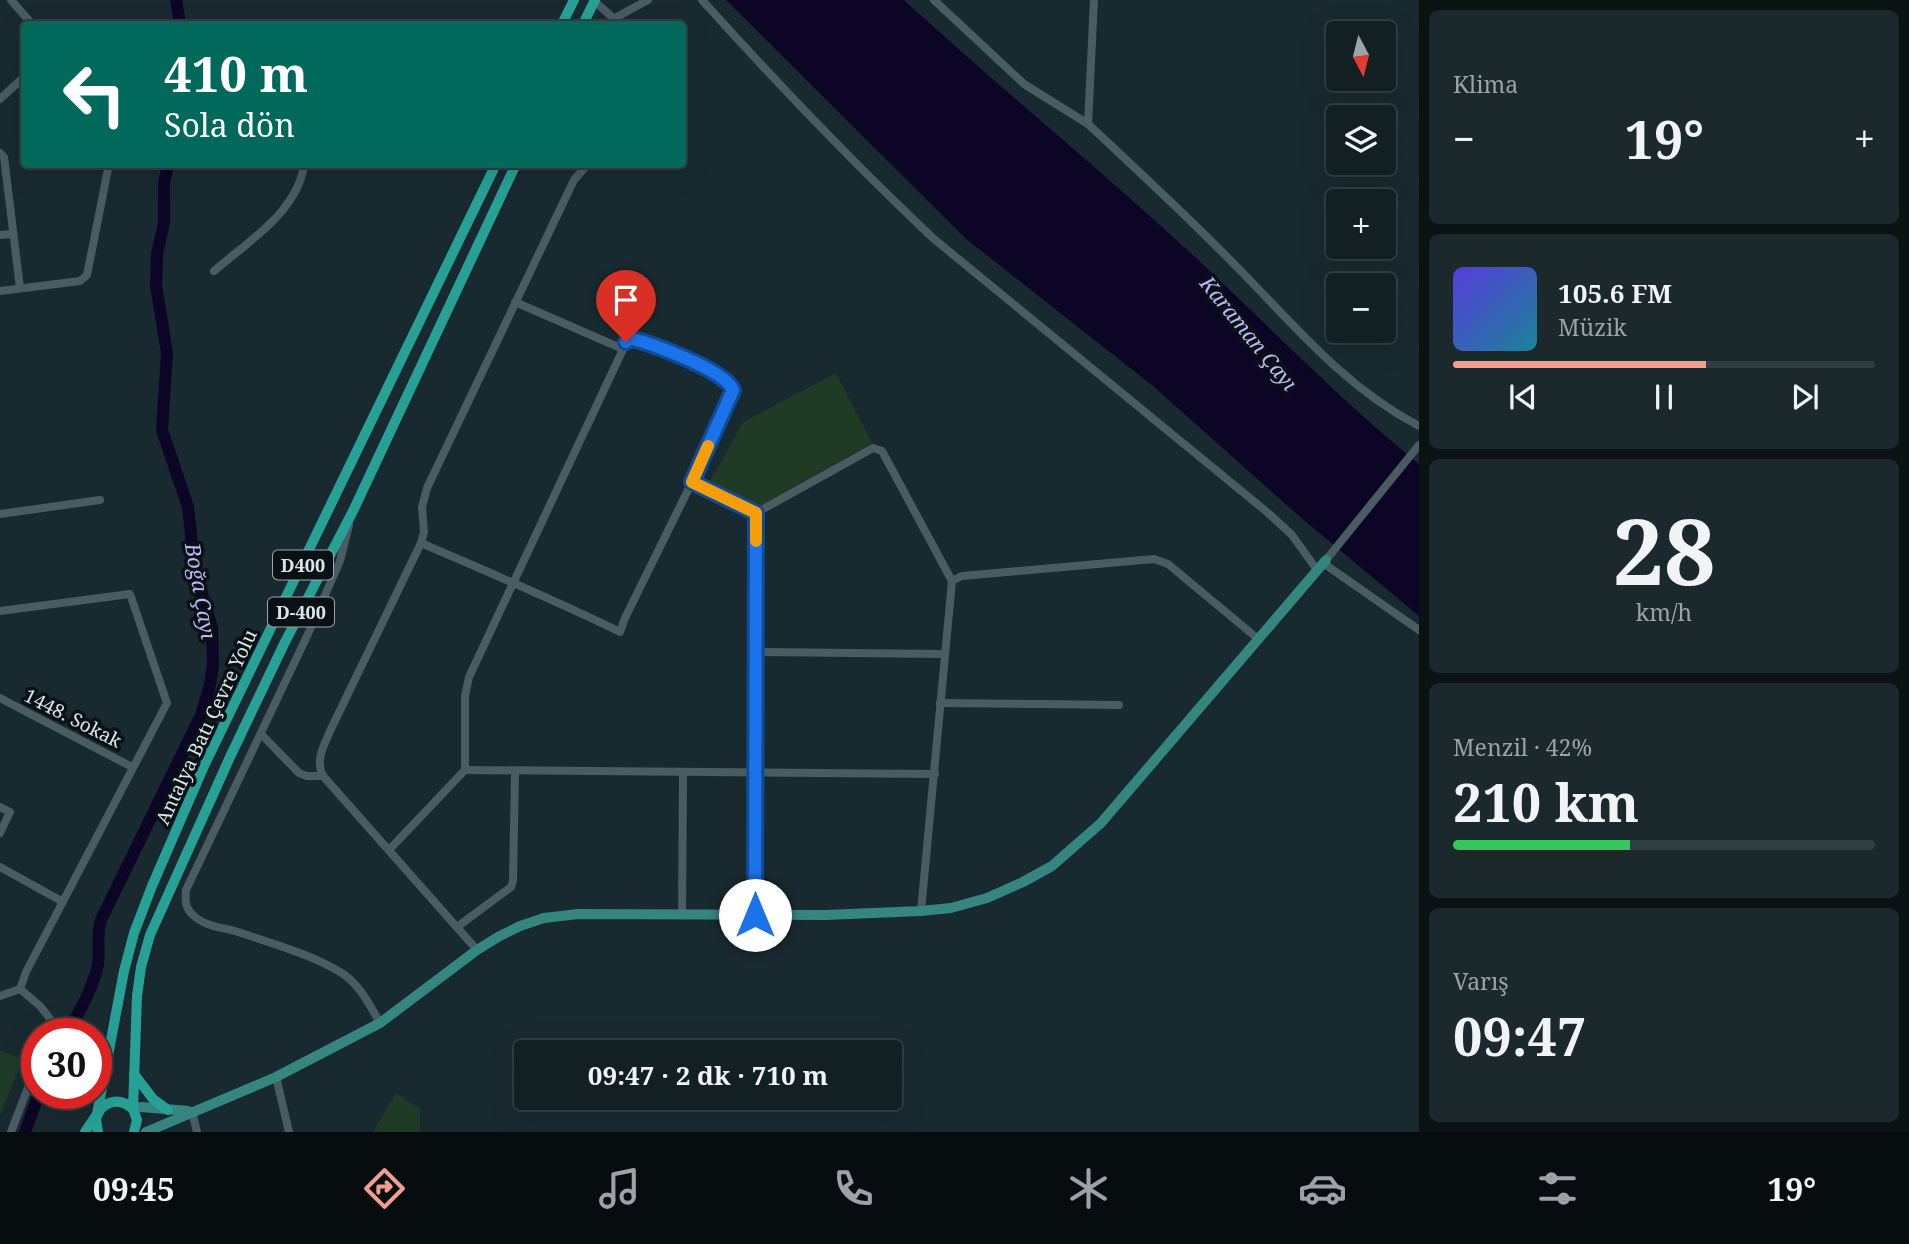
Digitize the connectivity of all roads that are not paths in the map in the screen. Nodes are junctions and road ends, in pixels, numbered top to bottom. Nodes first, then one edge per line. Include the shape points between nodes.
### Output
1 (11, 0) edge
2 (574, 0) edge
3 (648, 0) edge
4 (702, 0) edge
5 (934, 0) edge
6 (1094, 0) edge
7 (593, 3) edge
8 (29, 21) edge
9 (564, 21) edge
10 (584, 21) edge
11 (617, 21) edge
12 (21, 80) edge
13 (0, 99) edge
14 (1088, 124) junction
15 (0, 153) edge
16 (108, 168) edge
17 (303, 168) edge
18 (494, 168) edge
19 (514, 168) edge
20 (584, 168) edge
21 (13, 234) junction
22 (0, 235) edge
23 (214, 271) dead end
24 (20, 288) junction
25 (0, 291) edge
26 (515, 302) junction
27 (623, 349) junction
28 (1419, 426) edge
29 (1419, 445) edge
30 (692, 482) junction
31 (100, 500) dead end
32 (354, 509) junction
33 (0, 513) edge
34 (756, 513) junction
35 (421, 543) junction
36 (1322, 564) junction
37 (952, 581) junction
38 (511, 583) junction
39 (0, 611) edge
40 (1419, 630) edge
41 (1257, 638) junction
42 (756, 652) junction
43 (944, 654) junction
44 (0, 698) edge
45 (940, 703) junction
46 (1119, 705) dead end
47 (261, 734) junction
48 (132, 767) junction
49 (465, 771) junction
50 (515, 771) junction
51 (683, 772) junction
52 (755, 773) junction
53 (934, 774) junction
54 (323, 776) junction
55 (0, 807) edge
56 (0, 833) edge
57 (389, 850) junction
58 (0, 867) edge
59 (63, 902) junction
60 (921, 911) junction
61 (682, 915) junction
62 (755, 915) junction
63 (457, 927) junction
64 (477, 950) junction
65 (20, 989) junction
66 (0, 996) edge
67 (49, 1018) edge
68 (380, 1023) junction
69 (134, 1074) junction
70 (276, 1077) junction
71 (21, 1106) edge
72 (133, 1109) junction
73 (168, 1111) junction
74 (192, 1111) junction
75 (97, 1114) junction
76 (11, 1132) edge
77 (85, 1132) edge
78 (98, 1132) edge
79 (134, 1132) edge
80 (146, 1132) edge
81 (197, 1132) edge
82 (289, 1132) edge

1 - 8 street
2 - 9 highway
3 - 11 street
4 - 36 street via 765,70 934,239 1267,512
5 - 14 street via 1024,84
6 - 14 street
7 - 10 highway
7 - 11 street
12 - 13 street
14 - 28 street via 1208,237 1290,324 1365,392
15 - 21 street
16 - 24 street via 87,275 80,281
17 - 23 street via 290,200
18 - 75 highway, Antalya Batı Çevre Yolu / D400 via 204,766 138,922
19 - 32 highway, D-400
20 - 26 street via 574,180
21 - 22 street
21 - 24 street
24 - 25 street
26 - 27 street
26 - 35 street via 427,488
27 - 30 street via 630,338 646,342 730,383 733,390
27 - 38 street
29 - 36 street
30 - 34 street
30 - 38 street via 620,632
31 - 33 street
32 - 47 street via 340,561
32 - 69 highway, D-400 via 236,744 150,935 137,996
34 - 37 street via 873,448 882,451
34 - 42 street
35 - 38 street
35 - 54 street via 321,750
36 - 40 street
36 - 41 main road
37 - 41 street via 962,576 1154,559 1168,564
37 - 43 street
38 - 49 street via 469,677
39 - 48 street via 130,594 167,703
41 - 60 main road via 1101,823 1067,854 1042,872 987,898
42 - 43 street
42 - 52 street
43 - 45 street
44 - 48 street, 1448. Sokak
45 - 46 street
45 - 53 street
47 - 54 street via 299,773
47 - 68 street via 186,890 187,908 208,925 236,931 342,973 360,989
48 - 59 street
49 - 50 street
49 - 57 street
50 - 51 street
50 - 63 street via 511,887
51 - 52 street
51 - 61 street
52 - 53 street
52 - 62 street
53 - 60 street
54 - 57 street
55 - 56 street via 9,812
57 - 63 street
58 - 59 street
59 - 65 street
60 - 62 main road
61 - 62 main road
61 - 64 main road via 544,918
63 - 64 street
64 - 68 main road
65 - 66 street
65 - 67 street
68 - 70 main road
69 - 72 highway, D-400
69 - 73 highway
70 - 74 main road
70 - 82 street
71 - 76 street
72 - 73 main road
72 - 75 highway via 111,1102
72 - 79 highway, D-400 via 137,1120
73 - 74 main road
74 - 80 main road
74 - 81 street
75 - 77 highway, Antalya Batı Çevre Yolu
75 - 78 highway

